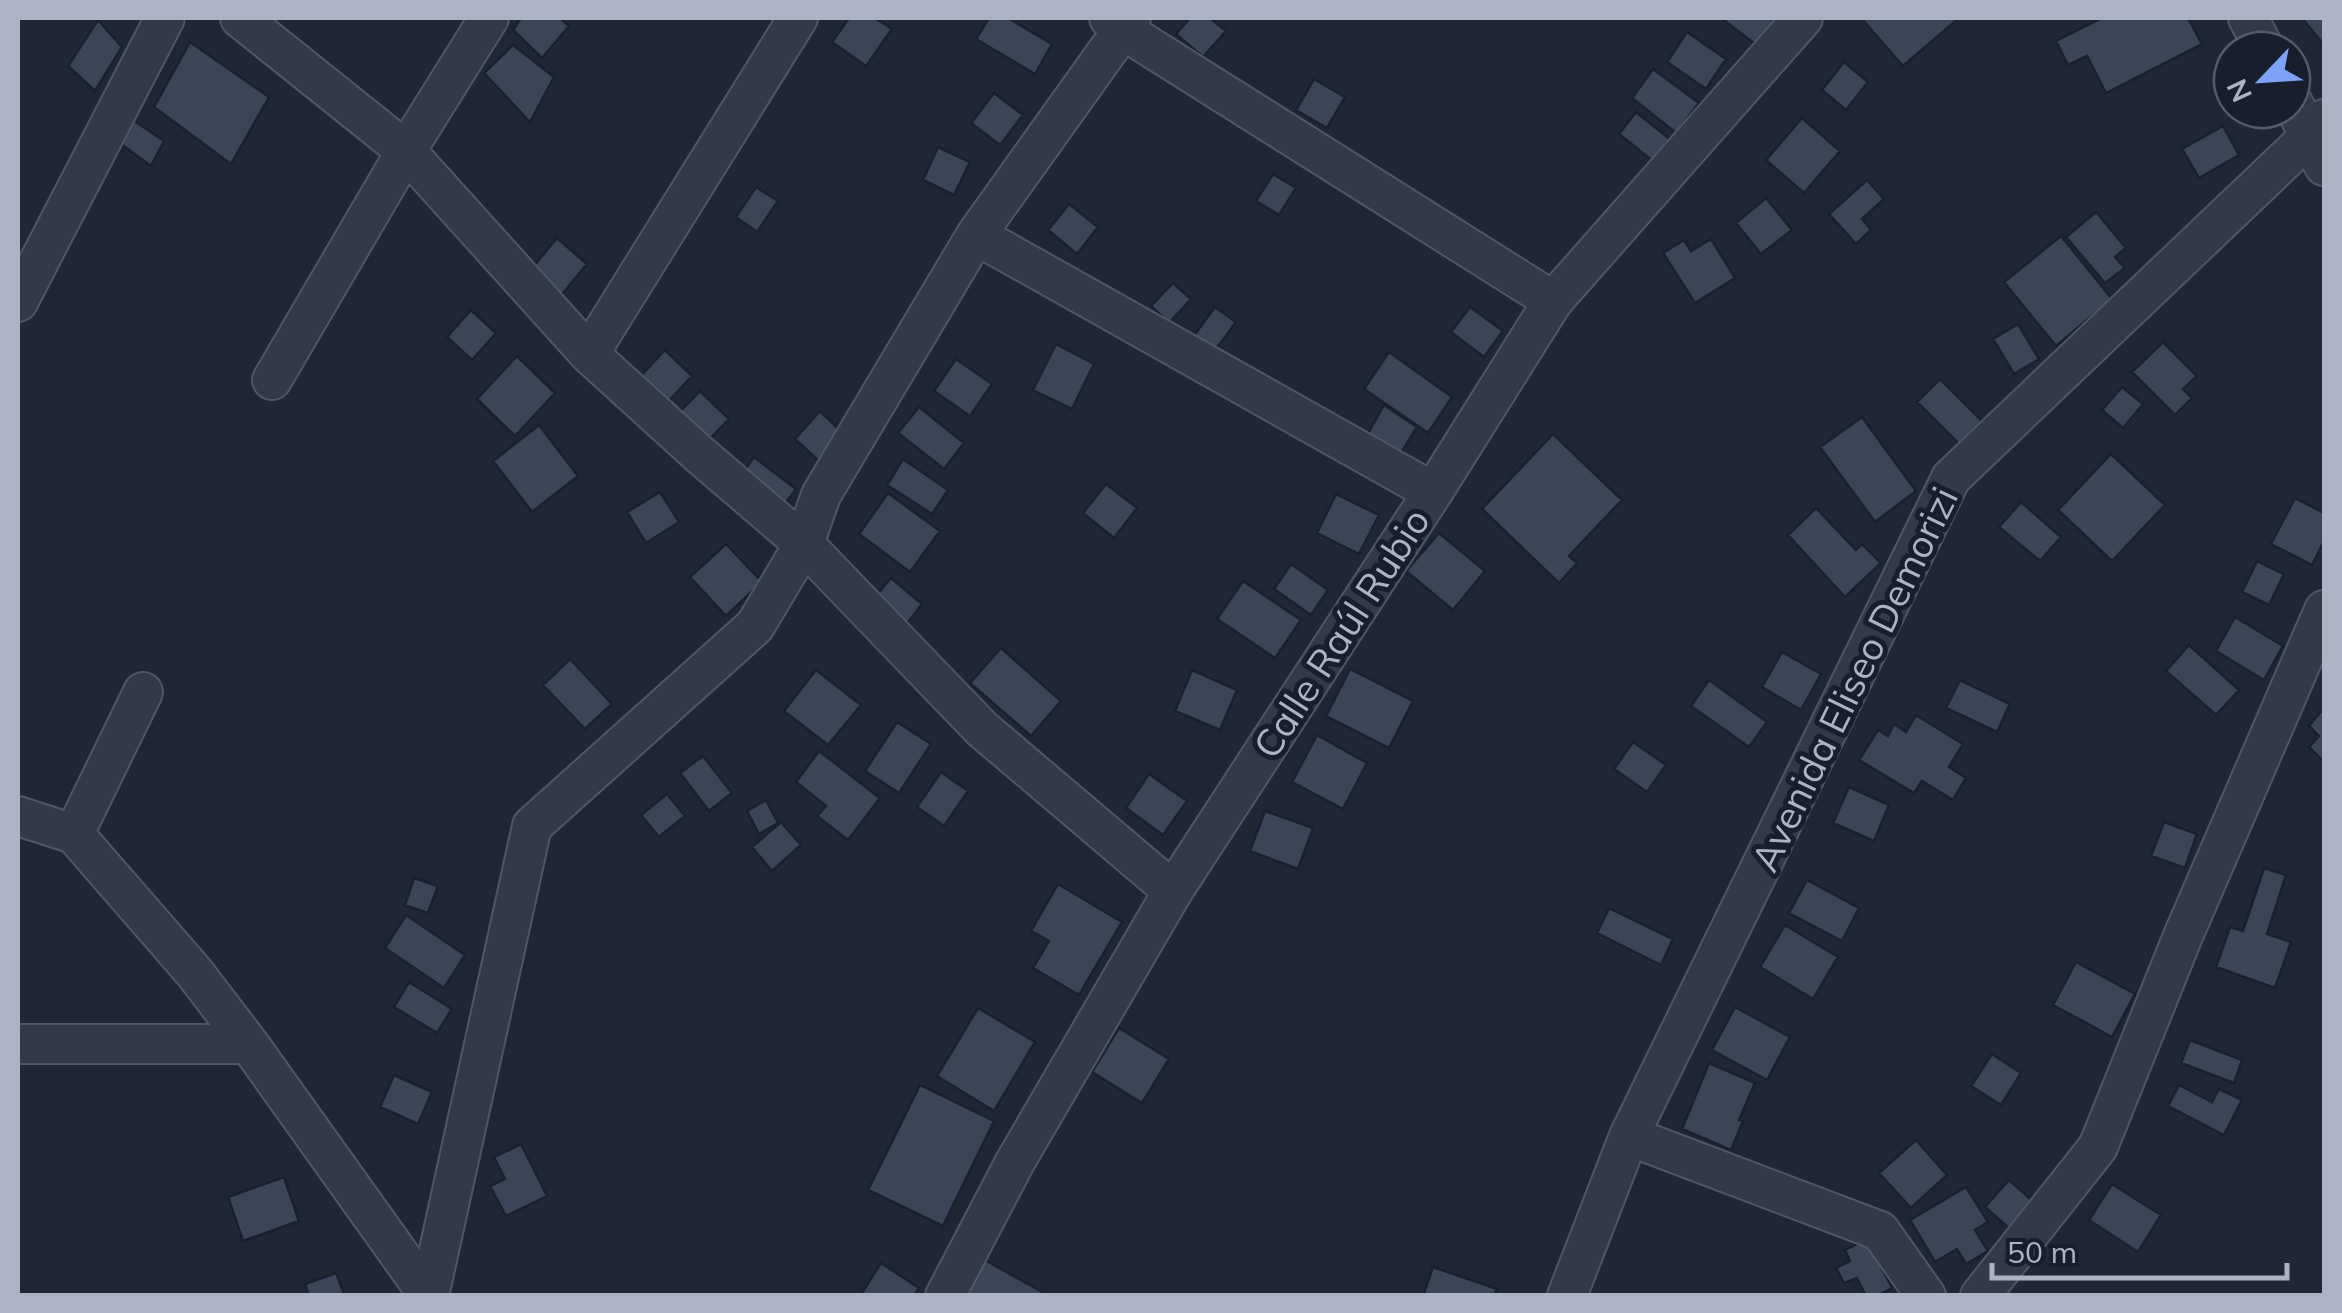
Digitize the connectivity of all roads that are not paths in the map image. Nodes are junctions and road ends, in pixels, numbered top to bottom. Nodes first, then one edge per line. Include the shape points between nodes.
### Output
1 (166, 18) edge
2 (240, 18) edge
3 (489, 18) edge
4 (798, 18) edge
5 (1803, 18) edge
6 (1121, 22) edge
7 (2320, 141) edge
8 (406, 151) junction
9 (976, 235) junction
10 (18, 302) edge
11 (1553, 302) junction
12 (589, 354) junction
13 (272, 380) dead end
14 (1433, 492) junction
15 (804, 544) junction
16 (2324, 610) edge
17 (143, 692) dead end
18 (18, 816) edge
19 (74, 834) junction
20 (1173, 892) junction
21 (18, 1044) edge
22 (249, 1044) junction
23 (1628, 1136) junction
24 (429, 1296) edge
25 (945, 1296) edge
26 (1567, 1296) edge
27 (1926, 1296) edge
28 (1980, 1296) edge

1 - 10 street
2 - 8 street
3 - 8 street
4 - 12 street
5 - 11 street, Calle Raúl Rubio
6 - 9 street
6 - 11 street
7 - 23 street, Avenida Eliseo Demorizi via 1951,478
8 - 12 street
8 - 13 street
9 - 14 street
9 - 15 street via 821,495
11 - 14 street, Calle Raúl Rubio
12 - 15 street
14 - 20 street, Calle Raúl Rubio
15 - 20 street via 982,729
15 - 24 street via 754,626 532,826
16 - 28 street via 2098,1147
17 - 19 street
18 - 19 street
19 - 22 street
20 - 25 street, Calle Raúl Rubio
21 - 22 street
22 - 24 street
23 - 26 street, Avenida Eliseo Demorizi
23 - 27 street via 1880,1231

